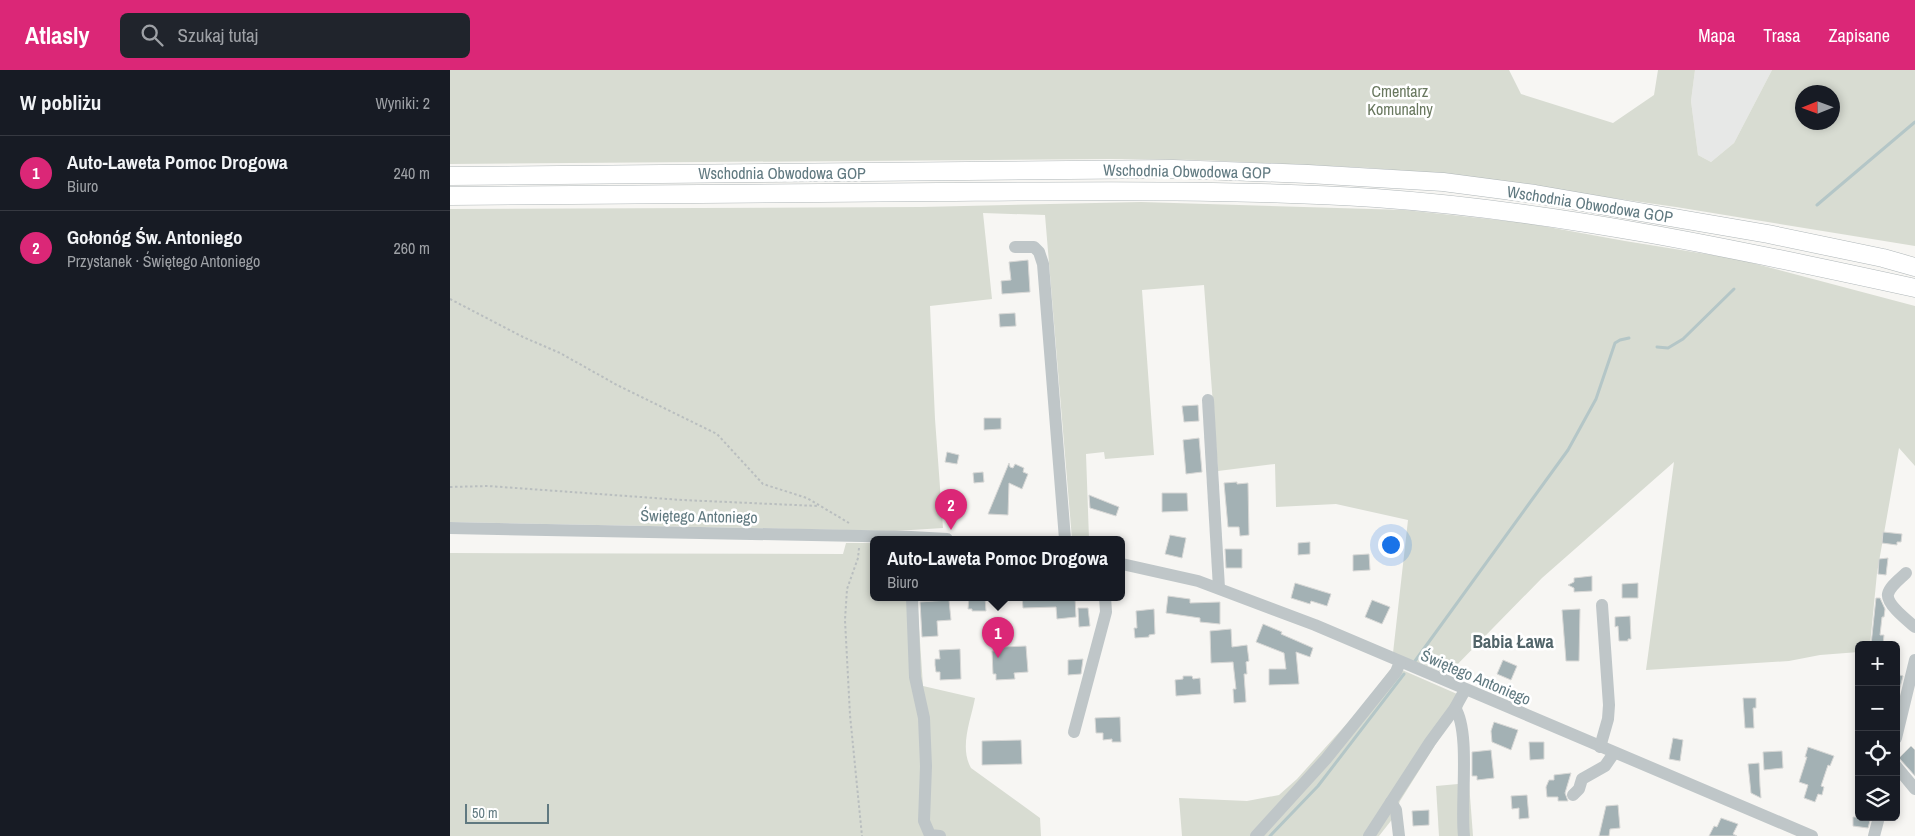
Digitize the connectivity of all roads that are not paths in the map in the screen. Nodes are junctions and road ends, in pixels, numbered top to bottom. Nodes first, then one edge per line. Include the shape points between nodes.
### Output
1 (450, 176) edge
2 (450, 196) edge
3 (1015, 247) dead end
4 (1883, 258) junction
5 (1915, 259) edge
6 (1915, 267) edge
7 (1915, 288) edge
8 (1208, 400) dead end
9 (450, 528) edge
10 (870, 536) edge
11 (1065, 536) edge
12 (1125, 565) edge
13 (1906, 573) dead end
14 (1219, 588) junction
15 (912, 601) edge
16 (1105, 601) edge
17 (1602, 605) dead end
18 (1915, 627) edge
19 (1915, 660) edge
20 (1400, 662) junction
21 (1464, 690) junction
22 (1455, 708) junction
23 (1898, 731) edge
24 (1074, 732) dead end
25 (1600, 746) junction
26 (1614, 753) junction
27 (1900, 771) edge
28 (1915, 789) edge
29 (1573, 795) dead end
30 (1391, 802) junction
31 (1877, 821) edge
32 (940, 836) edge
33 (1256, 836) edge
34 (1369, 836) edge
35 (1398, 836) edge
36 (1464, 836) edge
37 (1812, 836) edge
38 (1874, 836) edge

1 - 4 highway, Wschodnia Obwodowa GOP via 1173,169 1443,182 1646,213
2 - 7 highway, Wschodnia Obwodowa GOP via 1165,190 1383,199 1507,211 1734,248
3 - 11 street via 1034,247 1043,264
4 - 5 highway
4 - 6 highway, Wschodnia Obwodowa GOP
8 - 14 street
9 - 10 street, Świętego Antoniego
12 - 14 street, Świętego Antoniego
13 - 18 street via 1891,588 1888,598 1890,604
14 - 20 street, Świętego Antoniego
15 - 32 street via 915,677 924,718 924,821 930,835
16 - 24 street via 1106,612
17 - 25 street via 1610,705
19 - 23 street
20 - 21 street, Świętego Antoniego
20 - 33 street via 1396,672 1326,759
21 - 22 street
21 - 25 street, Świętego Antoniego
22 - 30 street
22 - 36 street via 1461,726 1464,765
25 - 26 street, Świętego Antoniego
26 - 29 street via 1604,766 1582,779
26 - 37 street, Świętego Antoniego
27 - 28 street
30 - 34 street
30 - 35 street via 1396,810
31 - 38 street

